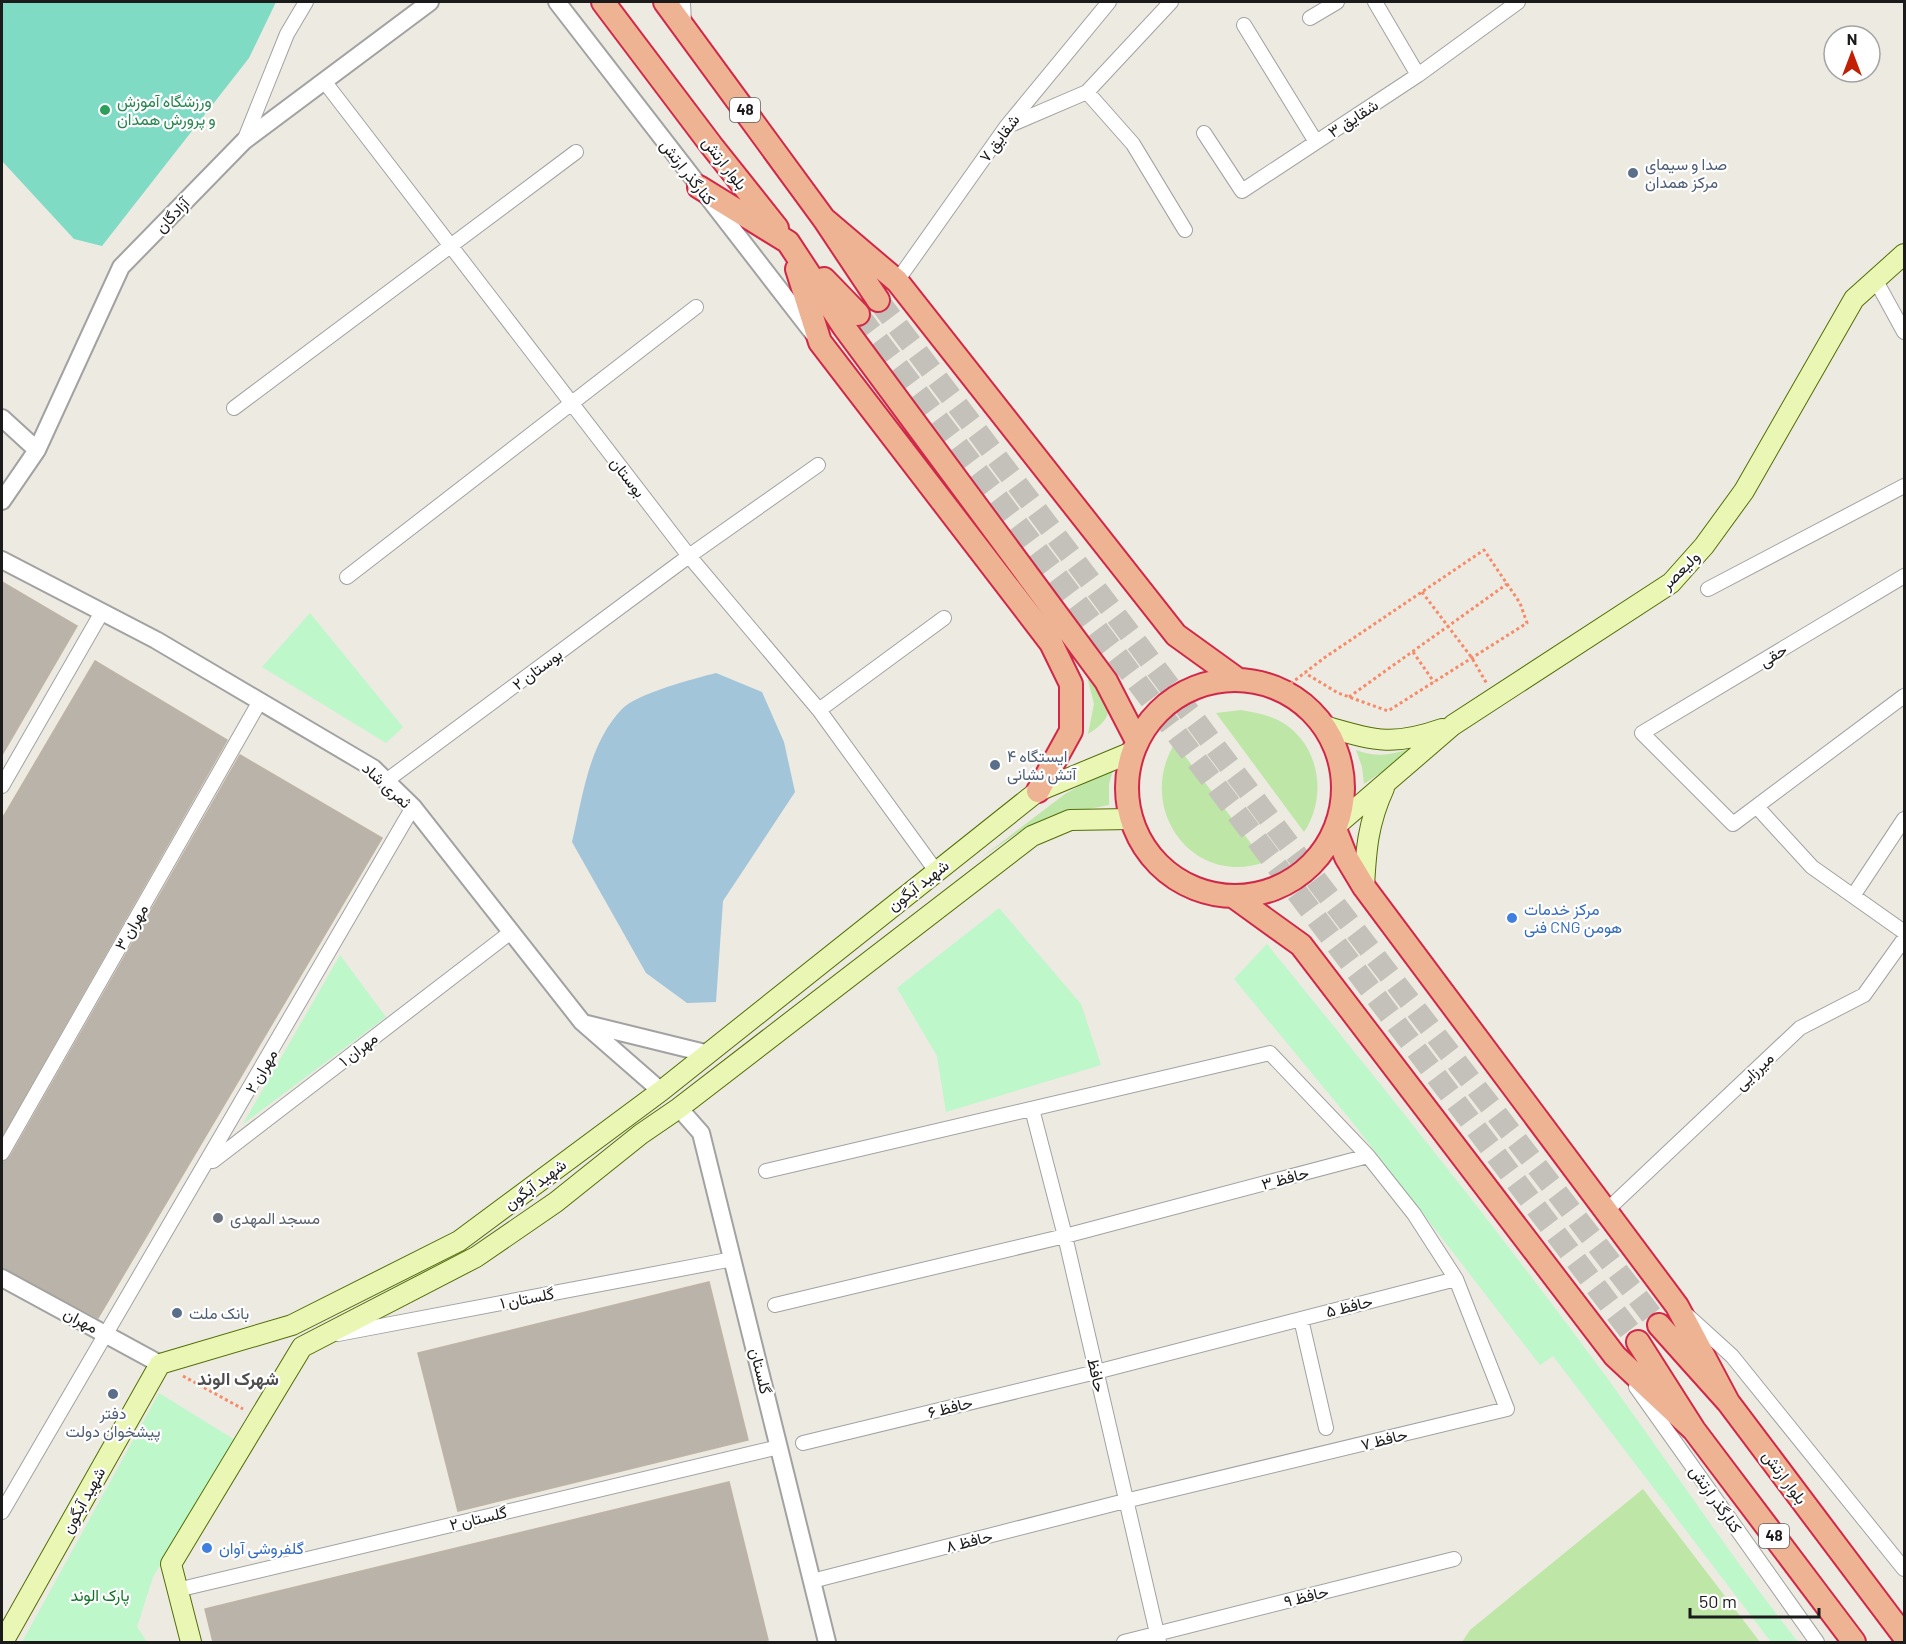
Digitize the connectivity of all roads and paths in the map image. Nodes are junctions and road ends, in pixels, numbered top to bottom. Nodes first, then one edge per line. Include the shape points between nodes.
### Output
1 (306, 2) edge
2 (430, 2) edge
3 (557, 2) edge
4 (603, 2) edge
5 (665, 2) edge
6 (683, 2) edge
7 (1109, 2) edge
8 (1172, 2) edge
9 (1337, 2) edge
10 (1375, 2) edge
11 (1518, 2) edge
12 (1310, 18) dead end
13 (1244, 25) dead end
14 (684, 26) junction
15 (1418, 75) junction
16 (324, 81) junction
17 (1087, 92) junction
18 (1006, 127) junction
19 (1204, 133) dead end
20 (244, 141) junction
21 (1316, 142) junction
22 (576, 152) dead end
23 (699, 187) junction
24 (824, 219) junction
25 (1185, 230) dead end
26 (788, 242) junction
27 (452, 247) junction
28 (1905, 254) edge
29 (1875, 279) junction
30 (897, 281) junction
31 (878, 300) tunnel mouth
32 (696, 307) dead end
33 (858, 314) tunnel mouth
34 (1905, 332) edge
35 (820, 342) junction
36 (571, 403) junction
37 (234, 408) dead end
38 (2, 418) edge
39 (37, 450) junction
40 (818, 465) dead end
41 (1905, 486) edge
42 (2, 501) edge
43 (688, 556) junction
44 (2, 560) edge
45 (1905, 576) edge
46 (346, 577) dead end
47 (1507, 584) junction
48 (1708, 589) dead end
49 (1422, 592) junction
50 (102, 612) junction
51 (944, 618) dead end
52 (1449, 626) junction
53 (1413, 652) junction
54 (1472, 658) junction
55 (1305, 673) junction
56 (1237, 679) junction
57 (1434, 682) junction
58 (1281, 691) junction
59 (1905, 696) edge
60 (1349, 697) junction
61 (1495, 698) junction
62 (260, 701) junction
63 (819, 710) junction
64 (1453, 724) junction
65 (1324, 726) junction
66 (1134, 747) junction
67 (386, 781) junction
68 (1387, 782) junction
69 (2, 786) edge
70 (1038, 791) junction
71 (413, 807) junction
72 (1758, 808) junction
73 (1130, 819) junction
74 (1905, 819) edge
75 (1336, 826) junction
76 (936, 871) junction
77 (1364, 887) junction
78 (1233, 896) junction
79 (1853, 896) junction
80 (511, 932) junction
81 (1905, 932) edge
82 (1905, 939) edge
83 (826, 958) junction
84 (844, 981) junction
85 (582, 1022) junction
86 (705, 1053) junction
87 (661, 1091) junction
88 (679, 1108) junction
89 (1032, 1108) junction
90 (2, 1153) edge
91 (1368, 1156) junction
92 (206, 1166) junction
93 (766, 1171) dead end
94 (1606, 1211) junction
95 (1065, 1236) junction
96 (733, 1259) junction
97 (2, 1278) edge
98 (1455, 1279) junction
99 (775, 1305) dead end
100 (1677, 1306) junction
101 (309, 1316) junction
102 (1301, 1319) junction
103 (1659, 1326) tunnel mouth
104 (275, 1330) junction
105 (106, 1333) junction
106 (321, 1337) junction
107 (1638, 1342) tunnel mouth
108 (296, 1356) junction
109 (1615, 1356) junction
110 (160, 1364) junction
111 (1096, 1372) junction
112 (1728, 1402) junction
113 (259, 1418) junction
114 (1326, 1428) dead end
115 (1694, 1430) junction
116 (803, 1443) dead end
117 (779, 1448) junction
118 (1125, 1501) junction
119 (2, 1512) edge
120 (1454, 1559) dead end
121 (1905, 1569) edge
122 (812, 1581) junction
123 (177, 1590) junction
124 (1905, 1636) edge
125 (1158, 1638) edge
126 (3, 1642) edge
127 (191, 1642) edge
128 (827, 1642) edge
129 (1124, 1642) edge
130 (1817, 1642) edge
131 (1854, 1642) edge

1 - 20 street via 287,34
2 - 16 street, آزادگان
3 - 23 street, کنارگذر ارتش
4 - 26 highway, بلوار ارتش
5 - 14 highway, 48
6 - 14 street
7 - 18 street, شقایق ۷
8 - 17 street
9 - 12 street
10 - 15 street
11 - 15 street, شقایق ۳
13 - 21 street
14 - 24 highway, 48
15 - 21 street, شقایق ۳
16 - 20 street, آزادگان
16 - 27 street, بوستان
17 - 18 street
17 - 25 street via 1133,144
18 - 30 street, شقایق ۷
19 - 21 street, شقایق ۳ via 1242,191
20 - 39 street, آزادگان via 121,267
22 - 27 street
23 - 26 highway
23 - 35 street, کنارگذر ارتش
24 - 30 highway
24 - 31 highway, 48
26 - 33 highway, بلوار ارتش
26 - 35 highway
26 - 66 highway via 843,327 1106,681
27 - 36 street, بوستان
27 - 37 street
28 - 29 main road, ولیعصر
29 - 34 street
29 - 61 main road, ولیعصر via 1854,299 1744,491 1671,583
30 - 56 highway via 1176,635
32 - 36 street
35 - 70 highway via 1051,643 1071,684 1071,731
36 - 43 street, بوستان
36 - 46 street
38 - 39 street
39 - 42 street, آزادگان
40 - 43 street, بوستان ۲
41 - 48 street, ولیعصر
43 - 63 street, بوستان
43 - 67 street, بوستان ۲
44 - 50 street, ثمری شاد
45 - 72 street, حقی via 1642,733 1733,824
47 - 49 path via 1484,550
47 - 52 path
47 - 54 path via 1527,623
49 - 52 path
49 - 55 path
50 - 62 street, ثمری شاد
50 - 69 street
51 - 63 street
52 - 53 path
52 - 54 path
53 - 57 path
53 - 60 path
54 - 57 path
54 - 61 path
55 - 58 path
55 - 60 path
56 - 58 highway
56 - 66 highway via 1214,681 1172,699 1155,714
57 - 60 path via 1388,711
58 - 65 highway via 1300,701
59 - 72 street
61 - 64 main road, ولیعصر
62 - 67 street, ثمری شاد via 373,768
62 - 90 street, مهران ۳
63 - 76 street, بوستان
64 - 65 main road via 1414,739 1377,741
64 - 68 main road, ولیعصر
65 - 75 highway via 1339,756 1344,790
66 - 70 main road, شهید آبگون
66 - 73 highway via 1126,786
67 - 71 street, ثمری شاد
68 - 75 main road, ولیعصر
68 - 77 main road via 1372,814
70 - 76 main road, شهید آبگون
71 - 80 street, ثمری شاد
71 - 92 street, مهران ۲
72 - 79 street via 1812,867
73 - 78 highway via 1145,850 1169,874 1199,890
73 - 84 main road, شهید آبگون via 1070,820 1032,837
74 - 79 street
75 - 77 highway via 1346,857
75 - 78 highway via 1314,862 1297,877 1277,888
76 - 83 main road, شهید آبگون
77 - 94 highway
78 - 109 highway via 1300,945
79 - 81 street
80 - 85 street, ثمری شاد
80 - 92 street, ۱ مهران
82 - 94 street, میرزایی via 1864,995 1800,1028
83 - 84 main road
83 - 86 main road, شهید آبگون
84 - 88 main road, شهید آبگون
85 - 86 street
85 - 87 street, ثمری شاد
86 - 87 main road, شهید آبگون
87 - 101 main road, شهید آبگون via 459,1240
88 - 96 street, گلستان via 701,1133
88 - 106 main road, شهید آبگون via 476,1257
89 - 91 street via 1270,1053
89 - 93 street
89 - 95 street, حافظ
91 - 95 street, حافظ ۳
91 - 98 street via 1414,1214
92 - 105 street, مهران ۲
94 - 100 highway
95 - 99 street, حافظ ۳
95 - 111 street, حافظ
96 - 106 street, گلستان ۱
96 - 117 street, گلستان
97 - 105 street, مهران
98 - 102 street, حافظ ۵
98 - 118 street, حافظ ۷ via 1507,1409
100 - 112 highway
100 - 121 street via 1732,1356
101 - 104 main road, شهید آبگون
101 - 106 main road via 309,1330
102 - 111 street, حافظ ۵
102 - 114 street
103 - 112 highway, بلوار ارتش
104 - 108 main road via 290,1334 295,1340
104 - 110 main road, شهید آبگون
105 - 110 street, مهران
105 - 119 street, مهران ۲
106 - 108 main road, شهید آبگون via 302,1347
107 - 115 highway, 48
108 - 113 main road, شهید آبگون
109 - 115 highway
109 - 130 street, کنارگذر ارتش
110 - 113 path
110 - 126 main road, شهید آبگون
111 - 116 street, حافظ ۶
111 - 118 street, حافظ
112 - 124 highway, بلوار ارتش
113 - 123 main road, شهید آبگون via 171,1564
115 - 131 highway, 48
117 - 122 street, گلستان
117 - 123 street, گلستان ۲
118 - 122 street, حافظ ۸
118 - 125 street, حافظ
120 - 125 street, حافظ ۹
122 - 128 street, گلستان
123 - 127 main road, شهید آبگون
125 - 129 street, حافظ ۹

